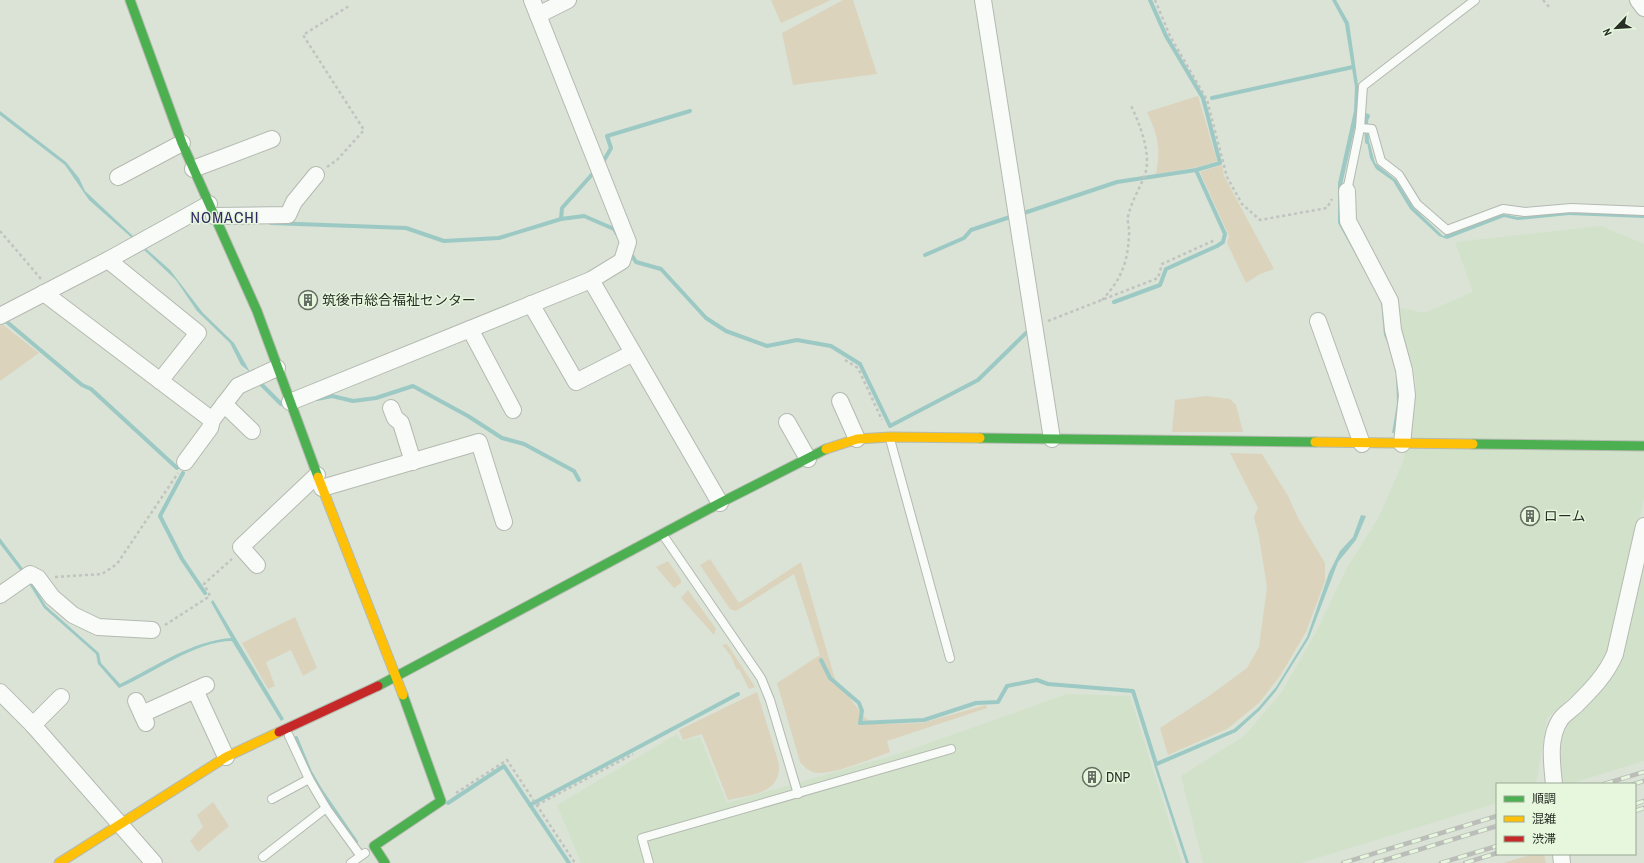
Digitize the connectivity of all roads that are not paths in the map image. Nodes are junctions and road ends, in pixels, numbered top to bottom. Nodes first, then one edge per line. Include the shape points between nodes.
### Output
1 (130, 0) edge
2 (532, 0) edge
3 (568, 0) edge
4 (983, 0) edge
5 (1475, 0) edge
6 (1638, 0) edge
7 (1644, 8) edge
8 (538, 15) junction
9 (1360, 128) junction
10 (272, 138) dead end
11 (182, 143) junction
12 (193, 169) junction
13 (316, 175) road end
14 (118, 177) dead end
15 (1341, 193) joint
16 (212, 210) junction
17 (1644, 211) edge
18 (108, 260) junction
19 (591, 280) junction
20 (47, 292) junction
21 (531, 304) junction
22 (0, 316) edge
23 (1318, 321) dead end
24 (470, 329) junction
25 (633, 353) junction
26 (277, 368) junction
27 (160, 381) junction
28 (840, 401) dead end
29 (290, 402) junction
30 (224, 404) junction
31 (391, 408) dead end
32 (513, 410) dead end
33 (212, 420) junction
34 (787, 422) dead end
35 (252, 431) dead end
36 (890, 437) junction
37 (857, 439) junction
38 (1052, 440) junction
39 (1362, 444) junction
40 (1402, 444) junction
41 (1644, 446) edge
42 (808, 459) junction
43 (185, 462) road end
44 (413, 462) junction
45 (319, 481) junction
46 (720, 503) junction
47 (504, 522) dead end
48 (1644, 526) edge
49 (663, 534) junction
50 (257, 565) dead end
51 (0, 595) edge
52 (152, 630) road end
53 (950, 658) dead end
54 (397, 677) junction
55 (0, 692) edge
56 (61, 697) dead end
57 (141, 713) dead end
58 (33, 725) junction
59 (289, 736) dead end
60 (951, 749) dead end
61 (226, 757) junction
62 (309, 780) junction
63 (1554, 783) edge
64 (798, 794) junction
65 (272, 800) dead end
66 (326, 808) junction
67 (119, 823) junction
68 (374, 846) junction
69 (360, 855) junction
70 (263, 858) dead end
71 (59, 863) edge
72 (154, 863) edge
73 (351, 863) edge
74 (385, 863) edge
75 (649, 863) edge

1 - 11 street
2 - 8 street
3 - 8 street
4 - 38 street
5 - 9 lane via 1363,86
6 - 7 street
8 - 19 street via 628,242 622,261
9 - 15 lane
9 - 17 lane via 1372,129 1381,161 1399,175 1417,204 1447,230 1503,209 1525,212 1571,208
10 - 12 street
11 - 12 street
11 - 14 street
12 - 16 street
13 - 16 street via 294,202 288,215
15 - 40 street via 1348,221 1390,301 1393,330 1404,370 1407,395
16 - 18 street
16 - 26 street via 257,311
18 - 20 street
18 - 27 street via 198,333
19 - 21 street
19 - 25 street
20 - 22 street
20 - 27 street
21 - 24 street
21 - 25 street via 576,382
23 - 39 street
24 - 29 street
24 - 32 street
25 - 46 street
26 - 29 street
26 - 30 street via 238,386
27 - 33 street
28 - 37 street
29 - 45 street
30 - 33 street
30 - 35 street
31 - 44 street via 395,418 401,423
33 - 43 street via 210,428
34 - 42 street
36 - 37 street
36 - 38 street
36 - 53 lane
37 - 42 street via 826,449
38 - 39 street
39 - 40 street
40 - 41 street
42 - 46 street
44 - 45 street
44 - 47 street via 479,442
45 - 50 street via 241,547
45 - 54 street
46 - 49 street
48 - 63 street via 1615,654 1609,669 1560,720 1554,737 1551,755
49 - 54 street
49 - 64 lane via 761,678
51 - 52 street via 30,574 38,578 52,597 73,615 98,627
54 - 61 street
54 - 68 street via 441,801
55 - 58 street
56 - 58 street
57 - 61 street via 201,687
58 - 67 street
59 - 62 lane
60 - 64 lane
61 - 67 street
62 - 65 lane
62 - 66 lane
64 - 75 lane via 642,838
66 - 69 lane
66 - 70 lane
67 - 71 street
67 - 72 street
68 - 69 lane
68 - 74 street
69 - 73 lane

